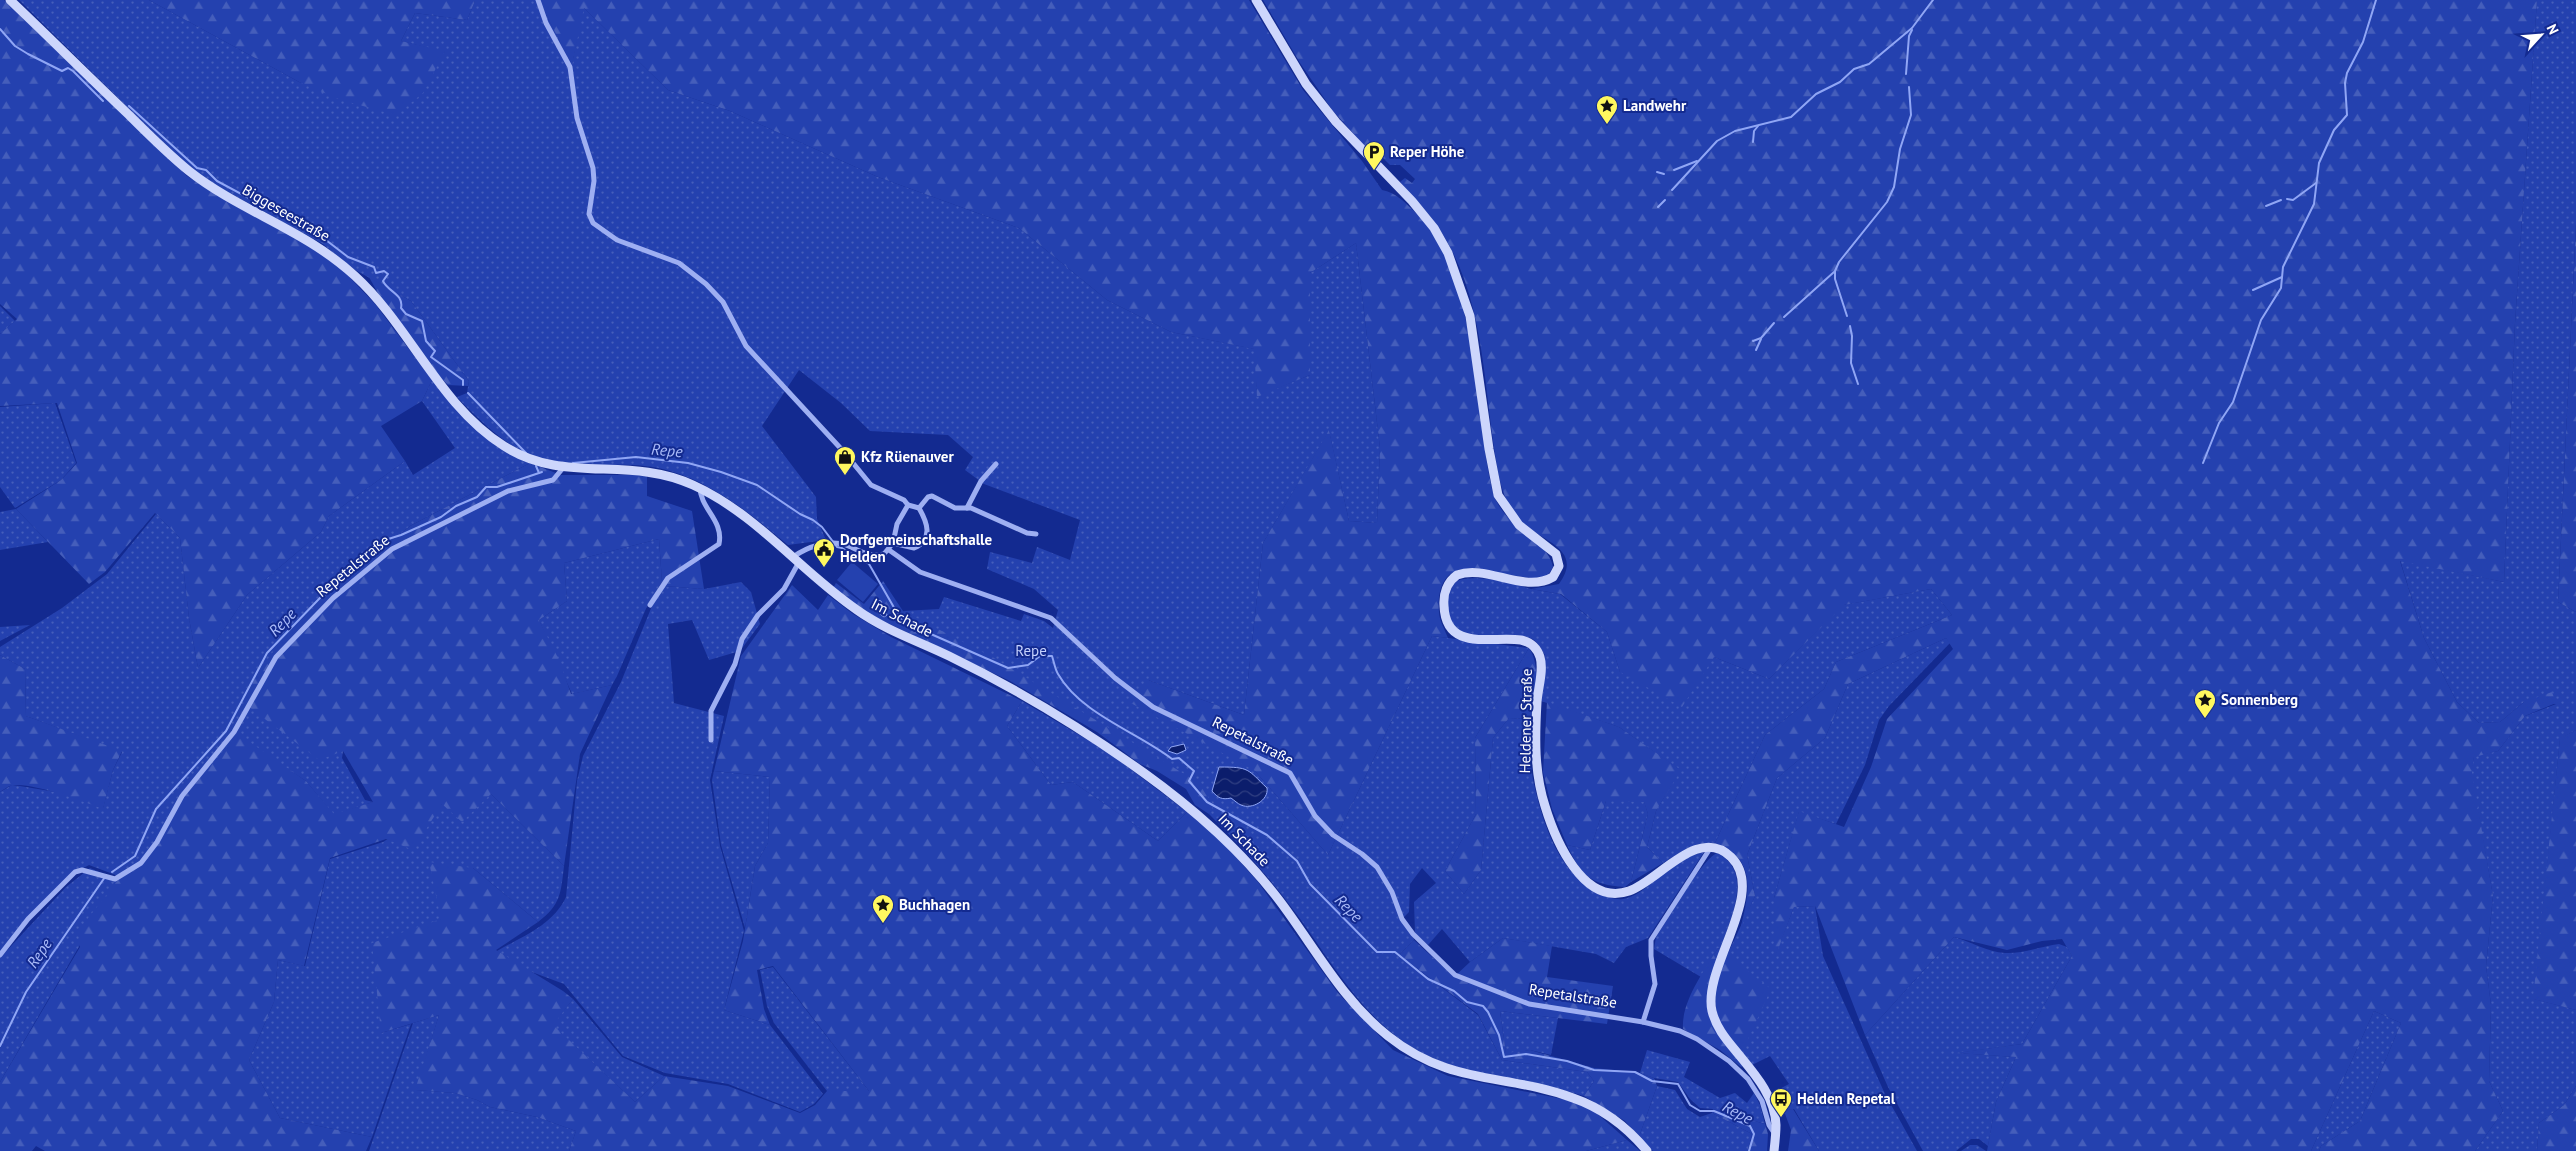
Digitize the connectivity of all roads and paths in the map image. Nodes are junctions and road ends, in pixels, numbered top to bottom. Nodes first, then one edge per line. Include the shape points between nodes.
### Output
1 (10, 0) edge
2 (538, 0) edge
3 (1256, 0) edge
4 (996, 464) dead end
5 (564, 468) junction
6 (700, 488) junction
7 (908, 505) junction
8 (919, 508) junction
9 (967, 508) junction
10 (1036, 534) dead end
11 (893, 544) junction
12 (889, 550) junction
13 (796, 560) junction
14 (650, 605) dead end
15 (712, 740) dead end
16 (1711, 847) junction
17 (0, 955) edge
18 (1643, 1022) junction
19 (1776, 1134) junction
20 (1647, 1151) edge
21 (1774, 1151) edge

1 - 5 street, Biggeseestraße via 192,174 305,237 361,281 451,397 485,432 519,455
2 - 7 street via 546,23 570,66 577,118 593,168 589,214 593,223 617,240 672,260 693,272 723,302 752,353 871,485
3 - 16 street, Heldener Straße via 1306,84 1336,122 1434,228 1459,279 1470,316 1498,495 1519,525 1556,554 1559,566 1553,577 1539,582 1457,575 1445,593 1445,617 1452,630 1462,637 1521,640 1538,652 1541,664 1536,722 1537,776 1551,822 1566,856 1578,873 1592,884 1621,893 1637,888 1690,852
4 - 9 street
5 - 6 street via 641,469 672,476
5 - 17 street, Repetalstraße via 553,480 508,491 392,549 334,598 276,657 234,732 182,796 157,842 141,863 115,879 82,870 75,872 28,919
6 - 13 street via 736,510
6 - 14 street via 701,500 718,525 719,544 668,578
7 - 8 street
7 - 11 street via 897,524
8 - 9 street via 930,496 955,508
8 - 11 street via 928,528 923,541 914,548
9 - 10 street
11 - 12 street
12 - 13 street via 881,555 872,555 844,544 826,544 810,547
12 - 18 street, Repetalstraße via 920,572 1051,618 1115,678 1153,707 1290,773 1315,816 1333,835 1377,867 1392,892 1402,919 1455,975 1529,1004
13 - 15 street via 784,589 758,615 742,640 735,664 710,711
13 - 20 street, Im Schade via 855,609 1004,684 1062,718 1187,805 1226,839 1259,875 1341,987 1374,1024 1398,1044 1436,1065 1466,1076 1576,1099 1612,1118
16 - 18 street via 1651,940 1655,984
16 - 19 street via 1734,860 1742,882 1736,919 1713,982 1712,1011 1720,1031 1768,1096 1774,1112
18 - 19 street, Repetalstraße via 1680,1031 1697,1039 1739,1068 1762,1101 1769,1125
19 - 21 street

